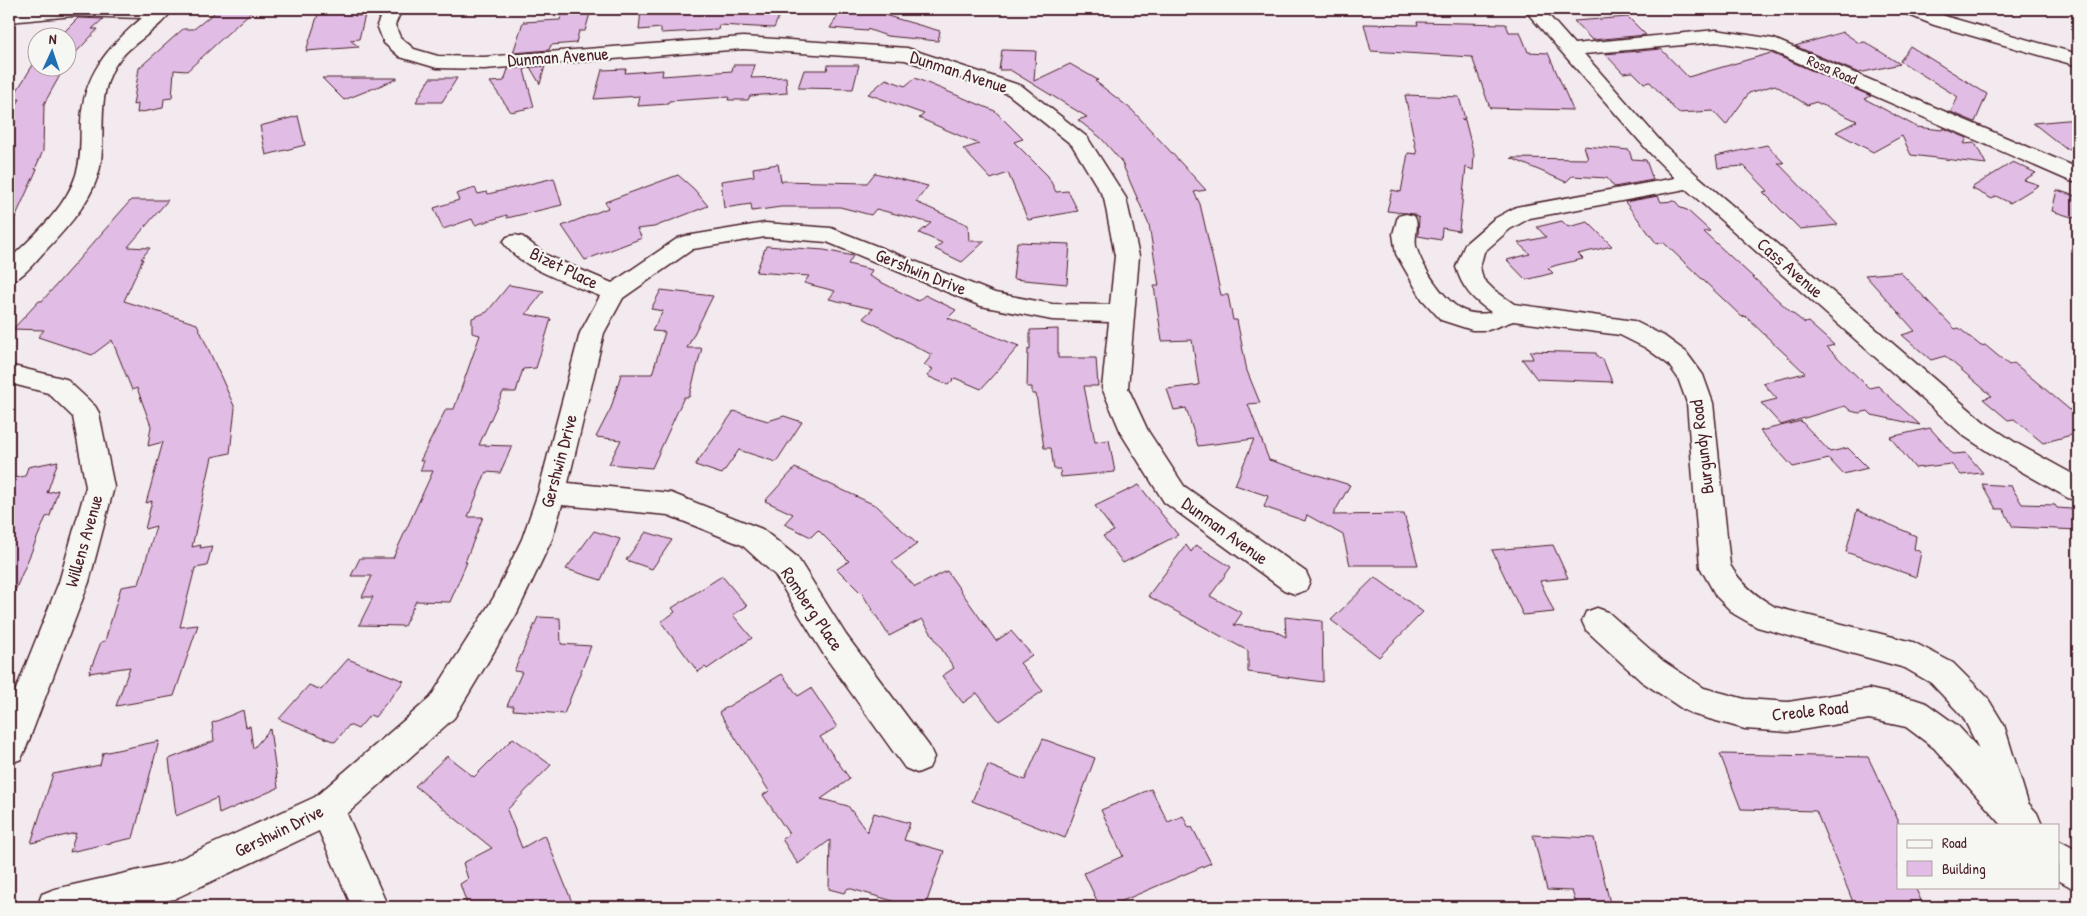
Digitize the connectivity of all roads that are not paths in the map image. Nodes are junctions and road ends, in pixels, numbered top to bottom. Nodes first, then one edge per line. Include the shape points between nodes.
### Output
1 (393, 9) edge
2 (1533, 9) edge
3 (1910, 9) edge
4 (161, 11) edge
5 (9, 17) edge
6 (1570, 50) junction
7 (2078, 60) edge
8 (2078, 176) edge
9 (1690, 182) junction
10 (1406, 221) dead end
11 (515, 242) dead end
12 (9, 274) edge
13 (614, 293) junction
14 (1508, 312) junction
15 (1123, 314) junction
16 (9, 374) edge
17 (2078, 490) edge
18 (552, 493) junction
19 (1294, 581) dead end
20 (1596, 621) dead end
21 (9, 748) edge
22 (917, 757) dead end
23 (327, 809) junction
24 (2019, 817) edge
25 (2060, 860) edge
26 (2078, 873) edge
27 (55, 907) edge
28 (370, 907) edge

1 - 15 street, Dunman Avenue via 386,25 391,39 407,53 437,62 484,63 743,43 908,54 1015,90 1080,141 1115,198 1128,256
2 - 6 street, Cass Avenue
3 - 7 street
4 - 5 street via 73,10
4 - 12 street via 121,46 104,66 95,83 91,108 91,153 86,181 62,218
6 - 8 street, Rosa Road via 1716,36 1774,45
6 - 9 street, Cass Avenue
9 - 14 street, Burgundy Road via 1524,212 1502,224 1473,249 1468,267 1472,281 1485,296
9 - 17 street, Cass Avenue via 1974,429
10 - 14 street via 1405,247 1409,259 1440,305 1451,315 1492,322
11 - 13 street, Bizet Place via 538,260
13 - 15 street, Gershwin Drive via 686,243 765,230 831,235 990,300 1052,312
13 - 18 street, Gershwin Drive via 592,333
14 - 24 street, Burgundy Road via 1625,327 1677,358 1690,375 1700,403 1715,567 1727,587 1745,605 1768,618 1913,656 1942,672 1975,707 1992,736
15 - 19 street, Dunman Avenue via 1115,388 1136,435 1174,494
16 - 21 street, Willens Avenue via 57,386 86,413 100,487 74,582
18 - 22 street, Romberg Place via 671,504 752,537 786,566 835,646
18 - 23 street, Gershwin Drive via 537,539 505,606 442,708
20 - 24 street, Creole Road via 1652,671 1695,700 1745,714 1788,717 1869,704 1914,714 1946,737
23 - 27 street, Gershwin Drive via 174,881
23 - 28 street
25 - 26 street

